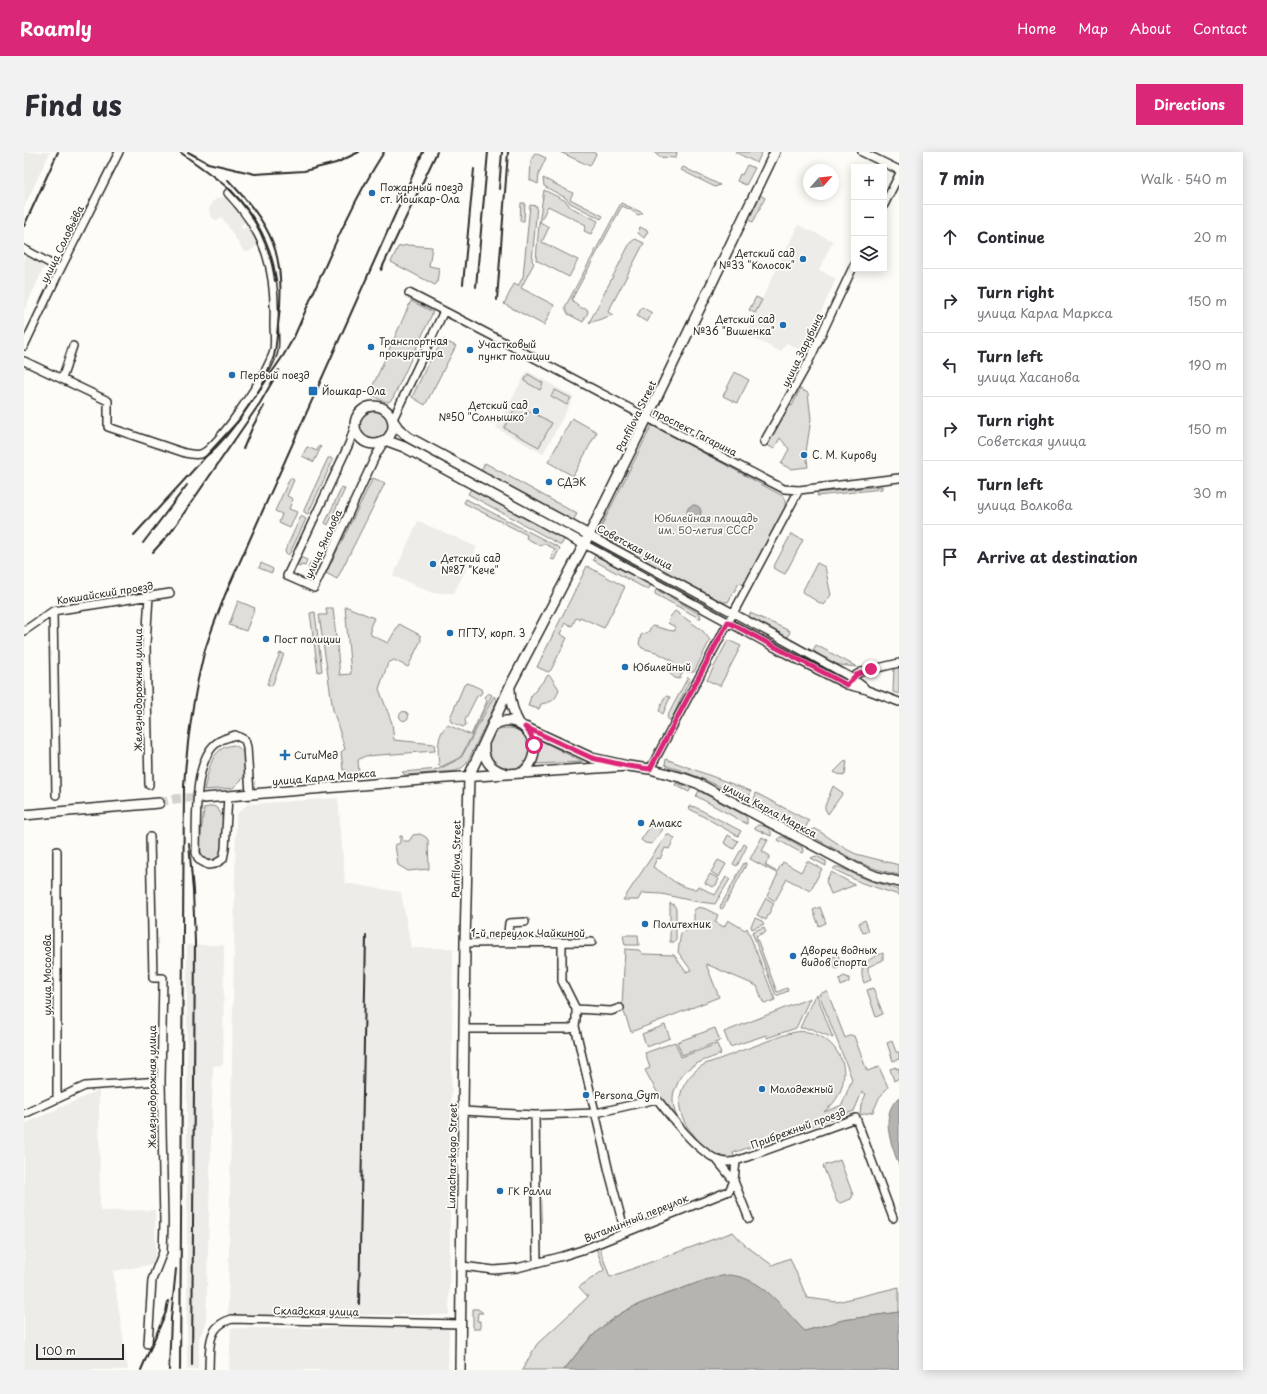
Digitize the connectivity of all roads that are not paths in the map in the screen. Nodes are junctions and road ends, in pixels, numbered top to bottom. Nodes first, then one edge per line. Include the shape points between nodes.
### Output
1 (119, 152) edge
2 (775, 152) edge
3 (862, 152) edge
4 (899, 170) edge
5 (899, 175) edge
6 (228, 193) dead end
7 (886, 200) edge
8 (24, 249) edge
9 (60, 269) junction
10 (851, 271) edge
11 (410, 293) dead end
12 (444, 311) junction
13 (24, 346) edge
14 (73, 346) dead end
15 (24, 361) edge
16 (62, 379) junction
17 (647, 418) junction
18 (393, 421) junction
19 (355, 425) junction
20 (385, 440) junction
21 (764, 442) dead end
22 (899, 478) edge
23 (799, 490) junction
24 (588, 535) junction
25 (584, 544) junction
26 (170, 593) dead end
27 (149, 596) junction
28 (53, 611) junction
29 (733, 613) junction
30 (728, 622) junction
31 (24, 631) edge
32 (899, 663) edge
33 (852, 678) junction
34 (847, 685) junction
35 (510, 686) junction
36 (867, 690) junction
37 (899, 702) edge
38 (522, 726) junction
39 (490, 730) junction
40 (484, 743) junction
41 (478, 758) junction
42 (628, 766) junction
43 (650, 769) junction
44 (522, 772) junction
45 (505, 774) junction
46 (469, 776) junction
47 (446, 778) junction
48 (149, 785) dead end
49 (250, 794) junction
50 (56, 795) dead end
51 (228, 796) junction
52 (204, 798) tunnel mouth
53 (159, 803) tunnel mouth
54 (24, 815) edge
55 (150, 837) dead end
56 (57, 851) dead end
57 (899, 882) edge
58 (524, 922) dead end
59 (592, 942) dead end
60 (465, 943) junction
61 (507, 943) junction
62 (562, 943) junction
63 (620, 1008) dead end
64 (576, 1009) junction
65 (575, 1026) junction
66 (464, 1030) junction
67 (161, 1081) junction
68 (57, 1099) junction
69 (463, 1111) junction
70 (596, 1113) junction
71 (24, 1114) edge
72 (535, 1116) junction
73 (716, 1159) junction
74 (736, 1161) junction
75 (734, 1181) junction
76 (893, 1218) dead end
77 (749, 1219) dead end
78 (625, 1232) junction
79 (538, 1262) junction
80 (462, 1266) junction
81 (461, 1324) junction
82 (148, 1344) dead end
83 (209, 1370) edge
84 (460, 1370) edge

1 - 9 street, улица Соловьёва
2 - 17 main road, Panfilova Street
3 - 4 street
5 - 7 street
6 - 16 street via 244,211 264,246 274,292 273,351 261,381 228,427 203,454 195,455 108,427 108,401
8 - 9 street
9 - 13 street, улица Соловьёва
10 - 21 street, улица Зарубина via 805,368
11 - 12 street, проспект Гагарина
12 - 17 street, проспект Гагарина
12 - 18 street
14 - 16 street
15 - 16 street
17 - 23 street, проспект Гагарина via 784,489
17 - 24 main road, Panfilova Street
18 - 19 main road via 390,413 383,408 369,406 359,413
18 - 20 main road via 390,435
18 - 24 main road, Советская улица via 408,437
19 - 20 main road via 358,434 365,441 375,444
19 - 20 street, улица Яналова via 349,444 287,576 314,588
20 - 25 main road, Советская улица via 404,447
22 - 23 street, проспект Гагарина
23 - 29 street
24 - 25 main road, Panfilova Street
24 - 29 street, Советская улица
25 - 30 street, Советская улица
25 - 35 main road, Panfilova Street
26 - 27 street, Кокшайский проезд
27 - 28 street, Кокшайский проезд
27 - 48 street, Железнодорожная улица via 146,644
28 - 31 street, Кокшайский проезд
28 - 50 street
29 - 30 street
29 - 33 street, Советская улица
30 - 34 street, Советская улица
30 - 43 street
32 - 33 street via 867,670
33 - 34 street
33 - 36 street, Советская улица
34 - 36 street, Советская улица
35 - 38 main road via 513,713
35 - 39 main road, Panfilova Street
36 - 37 street, Советская улица
38 - 39 main road via 504,721
38 - 42 main road, улица Карла Маркса via 592,758
38 - 44 main road via 531,735 534,750 530,765
39 - 40 main road
40 - 41 main road
40 - 45 main road via 488,762
41 - 46 main road
41 - 47 main road, улица Карла Маркса via 461,773
42 - 43 main road, улица Карла Маркса
42 - 44 main road, улица Карла Маркса
43 - 57 main road, улица Карла Маркса via 702,785 856,868
44 - 45 main road
45 - 46 main road, улица Карла Маркса
46 - 47 main road, улица Карла Маркса
46 - 60 main road, Panfilova Street
47 - 49 main road, улица Карла Маркса
49 - 51 main road, улица Карла Маркса
49 - 51 street via 248,747 245,740 235,735 218,742 206,758 198,783 196,854 208,865 222,859 225,849
51 - 52 main road, улица Карла Маркса
53 - 54 main road
55 - 67 street, Железнодорожная улица via 153,978 162,978
56 - 68 street, улица Мосолова
58 - 61 street via 509,923
59 - 62 street, 1-й переулок Чайкиной
60 - 61 street, 1-й переулок Чайкиной
60 - 66 main road, Lunacharskogo Street
61 - 62 street, 1-й переулок Чайкиной
62 - 64 street via 562,981
63 - 64 street via 611,1011
64 - 65 street
65 - 66 street via 569,1029
65 - 70 street
66 - 69 main road, Lunacharskogo Street
67 - 68 street via 85,1086
67 - 82 street, Железнодорожная улица via 163,1252 152,1280
68 - 71 street
69 - 72 street
69 - 80 main road, Lunacharskogo Street
70 - 72 street
70 - 73 street via 657,1099 693,1143
70 - 78 street
72 - 79 street
73 - 74 street
73 - 75 street
74 - 75 street
74 - 76 street, Прибрежный проезд via 856,1118
75 - 77 street
75 - 78 street, Витаминный переулок via 729,1192
78 - 79 street, Витаминный переулок via 582,1250
79 - 80 street, Витаминный переулок via 517,1268 494,1270
80 - 81 main road, Lunacharskogo Street
81 - 83 street, Складская улица via 232,1319 220,1324 212,1335
81 - 84 main road, Lunacharskogo Street

